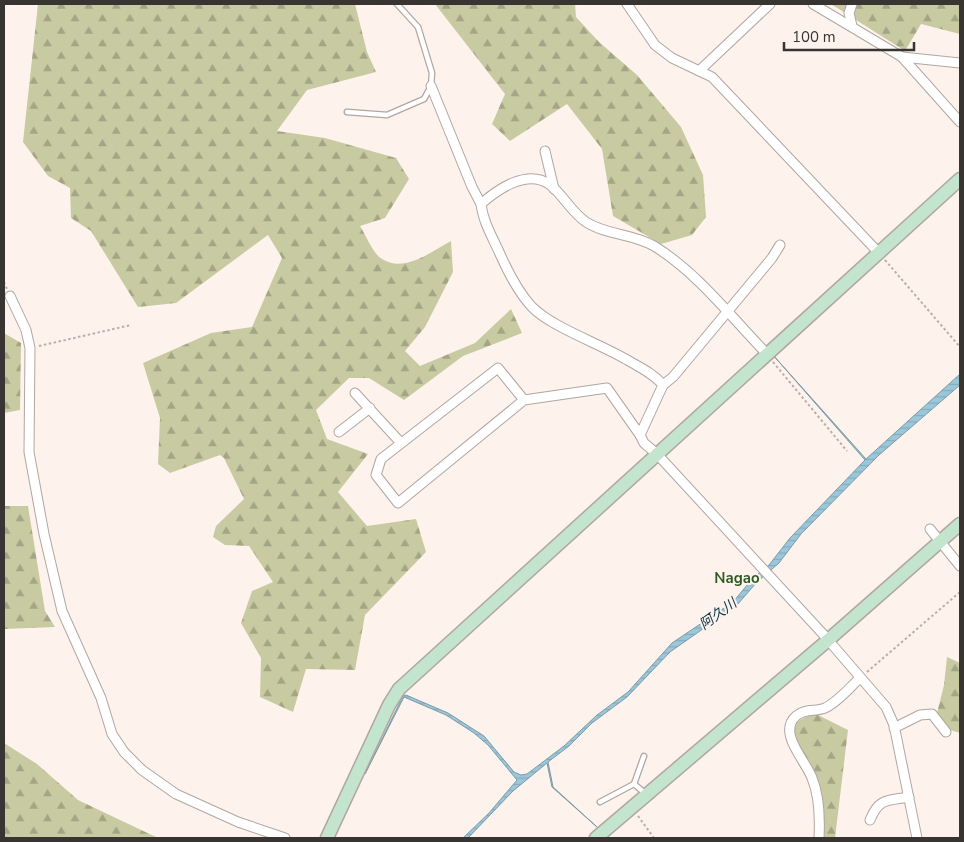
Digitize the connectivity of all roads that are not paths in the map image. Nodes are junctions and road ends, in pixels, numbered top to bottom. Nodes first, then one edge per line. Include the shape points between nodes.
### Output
1 (396, 4) edge
2 (628, 4) edge
3 (770, 4) edge
4 (813, 4) edge
5 (852, 4) edge
6 (852, 26) junction
7 (902, 57) junction
8 (960, 63) edge
9 (699, 71) junction
10 (431, 86) junction
11 (347, 112) dead end
12 (960, 122) edge
13 (545, 151) dead end
14 (960, 179) edge
15 (554, 189) junction
16 (481, 204) junction
17 (780, 245) dead end
18 (878, 252) junction
19 (10, 296) dead end
20 (727, 312) junction
21 (766, 354) junction
22 (663, 385) junction
23 (355, 393) dead end
24 (524, 400) junction
25 (370, 408) junction
26 (339, 432) dead end
27 (640, 435) junction
28 (402, 443) junction
29 (657, 454) junction
30 (960, 524) edge
31 (930, 529) dead end
32 (940, 542) junction
33 (960, 566) edge
34 (827, 641) junction
35 (860, 678) junction
36 (894, 728) junction
37 (946, 732) dead end
38 (644, 756) dead end
39 (634, 784) junction
40 (647, 795) junction
41 (908, 797) junction
42 (600, 802) dead end
43 (870, 820) dead end
44 (285, 838) edge
45 (327, 838) edge
46 (596, 838) edge
47 (819, 838) edge
48 (917, 838) edge

1 - 10 lane via 418,27 432,73
2 - 9 street via 655,45 672,58
3 - 9 street
4 - 6 street
5 - 6 street via 849,13
6 - 7 street
7 - 8 street
7 - 12 street
9 - 18 street via 712,77 730,94
10 - 11 lane via 424,99 387,115
10 - 16 street
13 - 15 street
14 - 18 street
15 - 16 street via 538,179 521,179
15 - 20 street via 586,222 652,245 686,268
16 - 22 street via 485,222 505,265 532,308 613,351
17 - 20 street
18 - 21 street
19 - 44 street via 26,330 30,348 29,452 62,611 101,698 112,734 142,770 176,794 231,819
20 - 21 street
20 - 22 street
21 - 29 street
22 - 27 street
23 - 25 street
24 - 27 street via 607,388
24 - 28 street via 498,368
24 - 28 street via 398,503 376,475 381,459
25 - 26 street
25 - 28 street
27 - 29 street
29 - 34 street
29 - 45 street via 399,688
30 - 32 street
31 - 32 street
32 - 33 street
32 - 34 street
34 - 35 street
34 - 40 street
35 - 36 street via 886,707
35 - 47 street via 825,708 803,712 792,721 792,741 812,778
36 - 37 street via 920,715 932,714
36 - 41 street
38 - 39 lane
39 - 40 lane
39 - 42 lane
40 - 46 street
41 - 43 street via 881,802
41 - 48 street

